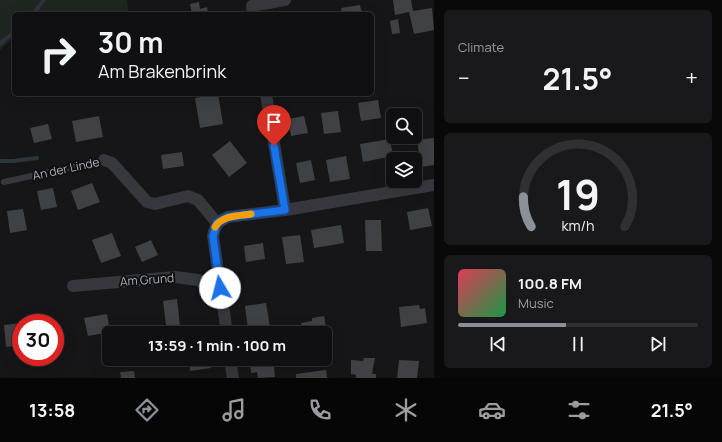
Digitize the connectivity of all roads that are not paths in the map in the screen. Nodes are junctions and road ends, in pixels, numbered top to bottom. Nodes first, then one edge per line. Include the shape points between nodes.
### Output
1 (285, 0) edge
2 (253, 12) edge
3 (266, 96) edge
4 (104, 160) joint
5 (4, 182) dead end
6 (434, 185) edge
7 (285, 210) junction
8 (217, 223) junction
9 (73, 286) dead end
10 (220, 288) junction
11 (226, 326) edge
12 (231, 366) edge
13 (233, 378) edge

1 - 2 street via 252,6
3 - 7 street
4 - 5 lane, An der Linde
4 - 8 street, An der Linde via 112,163 147,202 155,204 188,196 198,200
6 - 7 street
7 - 8 street via 228,217
8 - 10 street via 213,236
9 - 10 street, Am Grund via 174,277 198,280
10 - 11 street
12 - 13 street

